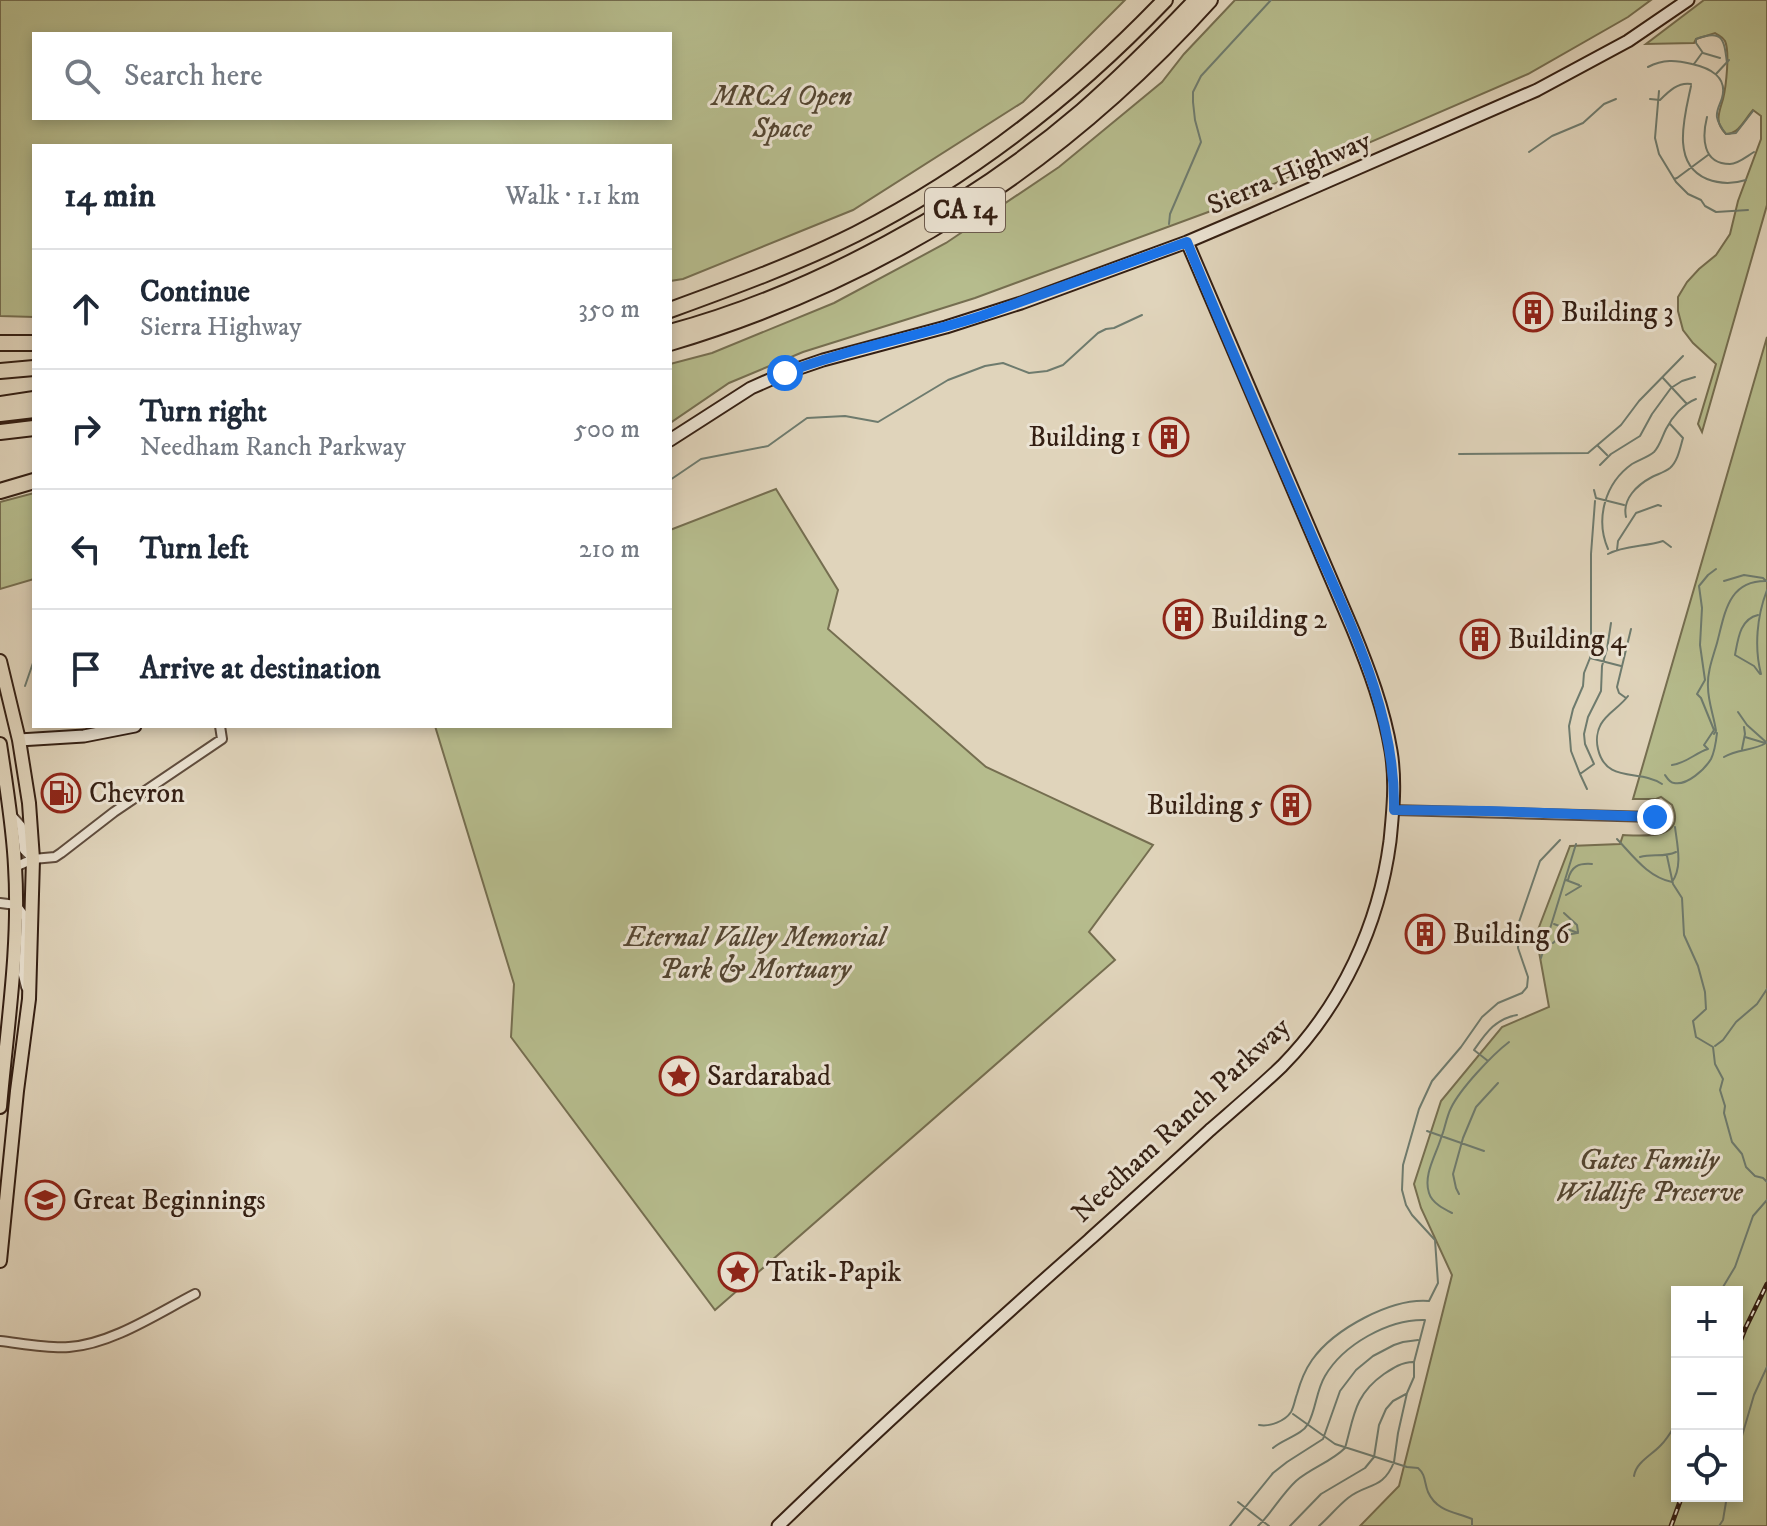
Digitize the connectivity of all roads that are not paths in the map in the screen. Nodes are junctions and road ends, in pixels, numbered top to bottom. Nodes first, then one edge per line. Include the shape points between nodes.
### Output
1 (1165, 0) edge
2 (1184, 0) edge
3 (1196, 0) edge
4 (1210, 0) edge
5 (1688, 0) edge
6 (1187, 242) junction
7 (672, 309) edge
8 (672, 322) edge
9 (672, 331) edge
10 (672, 342) edge
11 (0, 343) edge
12 (32, 343) edge
13 (32, 368) edge
14 (0, 371) edge
15 (32, 399) edge
16 (0, 404) edge
17 (32, 410) edge
18 (0, 414) edge
19 (32, 418) edge
20 (0, 422) edge
21 (32, 428) edge
22 (0, 432) edge
23 (672, 439) edge
24 (32, 482) edge
25 (0, 491) edge
26 (0, 661) edge
27 (125, 728) edge
28 (220, 728) edge
29 (19, 740) junction
30 (0, 742) edge
31 (1394, 810) junction
32 (10, 814) junction
33 (1655, 817) dead end
34 (33, 859) junction
35 (15, 867) junction
36 (0, 903) edge
37 (16, 905) junction
38 (29, 999) junction
39 (0, 1107) edge
40 (0, 1157) edge
41 (0, 1177) edge
42 (2, 1219) edge
43 (0, 1261) edge
44 (195, 1294) dead end
45 (0, 1341) edge
46 (778, 1526) edge

1 - 7 highway, CA 14 via 1067,93 947,182 825,249
2 - 8 highway via 1070,110 946,201 864,247
3 - 9 highway via 1080,112 995,178 836,269
4 - 10 highway, CA 14 via 1109,101 965,210 804,295
5 - 6 street, Sierra Highway via 1628,41 1537,90
6 - 23 street, Sierra Highway via 970,320 785,373
6 - 31 street, Needham Ranch Parkway via 1370,673 1391,753
11 - 12 highway
13 - 14 highway
15 - 16 highway
17 - 18 highway
19 - 20 highway
21 - 22 highway
24 - 25 highway
26 - 29 main road
27 - 29 street
28 - 34 street via 222,739 61,853
29 - 30 main road
29 - 34 main road
30 - 32 main road
31 - 33 street
31 - 46 street, Needham Ranch Parkway via 1372,921 1344,983 1303,1043
32 - 34 street via 21,826 24,850
32 - 35 main road
34 - 35 street
34 - 38 main road
35 - 37 main road
36 - 37 street
37 - 38 street via 26,918 23,975
37 - 39 main road
38 - 42 main road
40 - 41 main road
42 - 43 main road
44 - 45 street via 94,1342 68,1347

